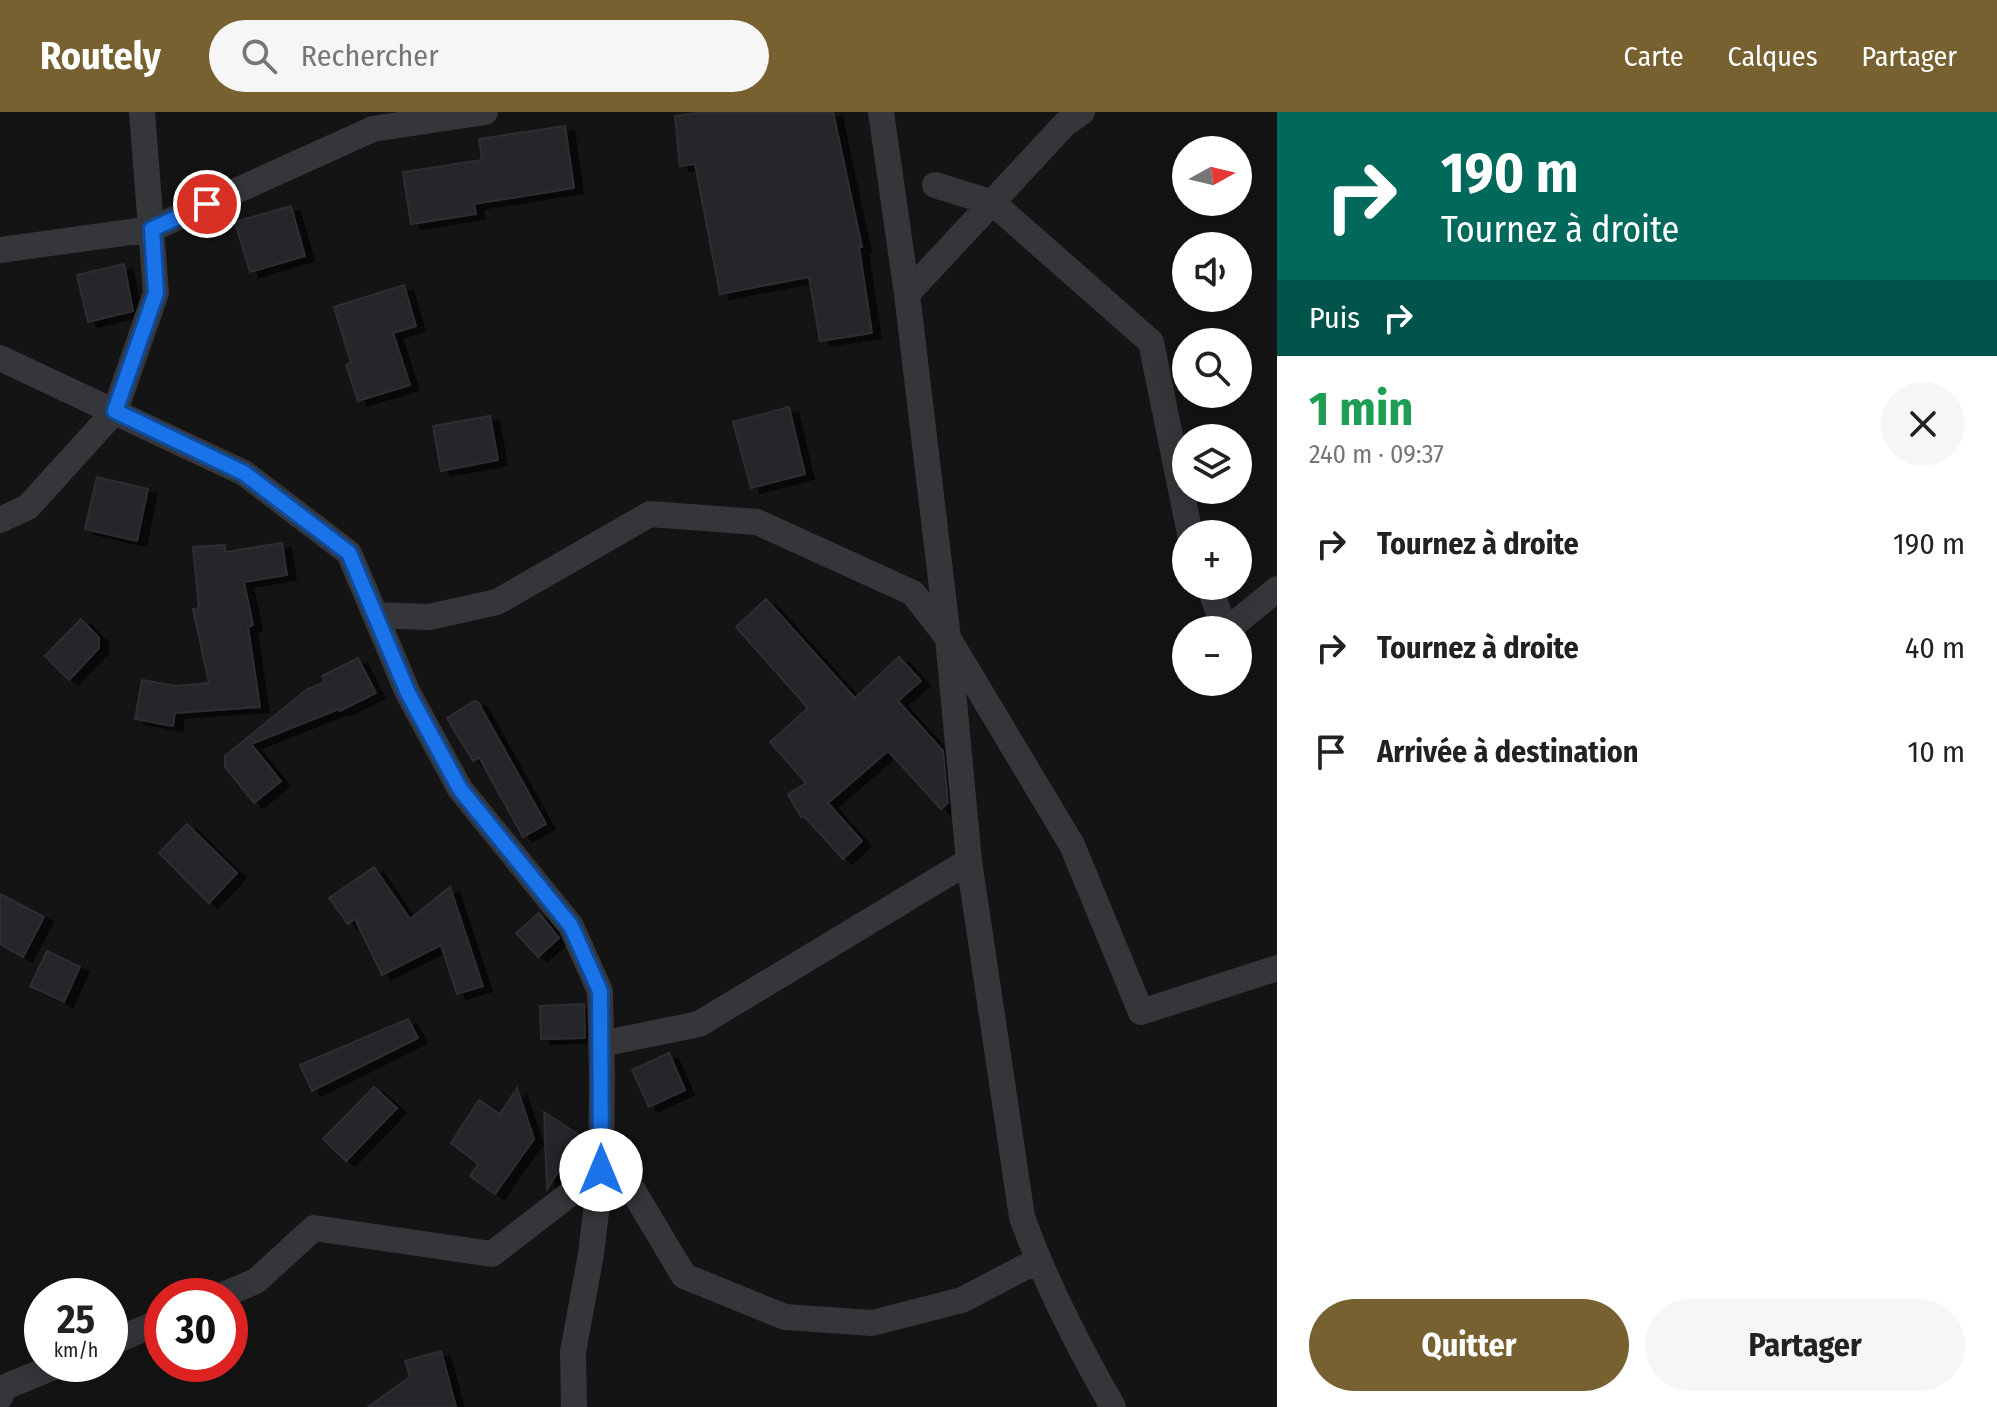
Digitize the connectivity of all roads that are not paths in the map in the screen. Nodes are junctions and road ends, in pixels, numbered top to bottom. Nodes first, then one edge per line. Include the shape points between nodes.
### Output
1 (142, 112) edge
2 (485, 112) edge
3 (881, 112) edge
4 (1082, 112) edge
5 (935, 185) dead end
6 (993, 203) junction
7 (152, 229) junction
8 (0, 250) edge
9 (907, 294) junction
10 (0, 358) edge
11 (115, 411) junction
12 (0, 520) edge
13 (1187, 520) edge
14 (1277, 589) edge
15 (375, 615) junction
16 (1243, 616) edge
17 (948, 638) junction
18 (969, 861) junction
19 (1277, 968) edge
20 (601, 1044) junction
21 (601, 1137) junction
22 (601, 1170) junction
23 (1039, 1264) junction
24 (248, 1284) edge
25 (24, 1379) edge
26 (0, 1397) edge
27 (574, 1407) edge
28 (1113, 1407) edge

1 - 7 street
2 - 7 street via 373,129
3 - 9 street
4 - 6 street
5 - 6 street
6 - 9 street
6 - 13 street via 1151,342
7 - 8 street
7 - 11 street via 156,293
9 - 17 street
10 - 11 street
11 - 12 street via 28,507
11 - 15 street via 244,473 349,553
14 - 16 street
15 - 17 street via 429,617 497,602 650,514 757,522 913,593
15 - 20 street via 408,693 460,789 571,926 600,991
17 - 18 street
17 - 19 street via 1072,845 1141,1012
18 - 20 street via 699,1024
18 - 23 street via 1022,1217
20 - 21 street
21 - 22 street
21 - 23 street via 684,1276 785,1317 872,1323 962,1300
22 - 24 street via 492,1254 314,1228
22 - 27 street via 573,1352
23 - 28 street
25 - 26 street via 5,1387

